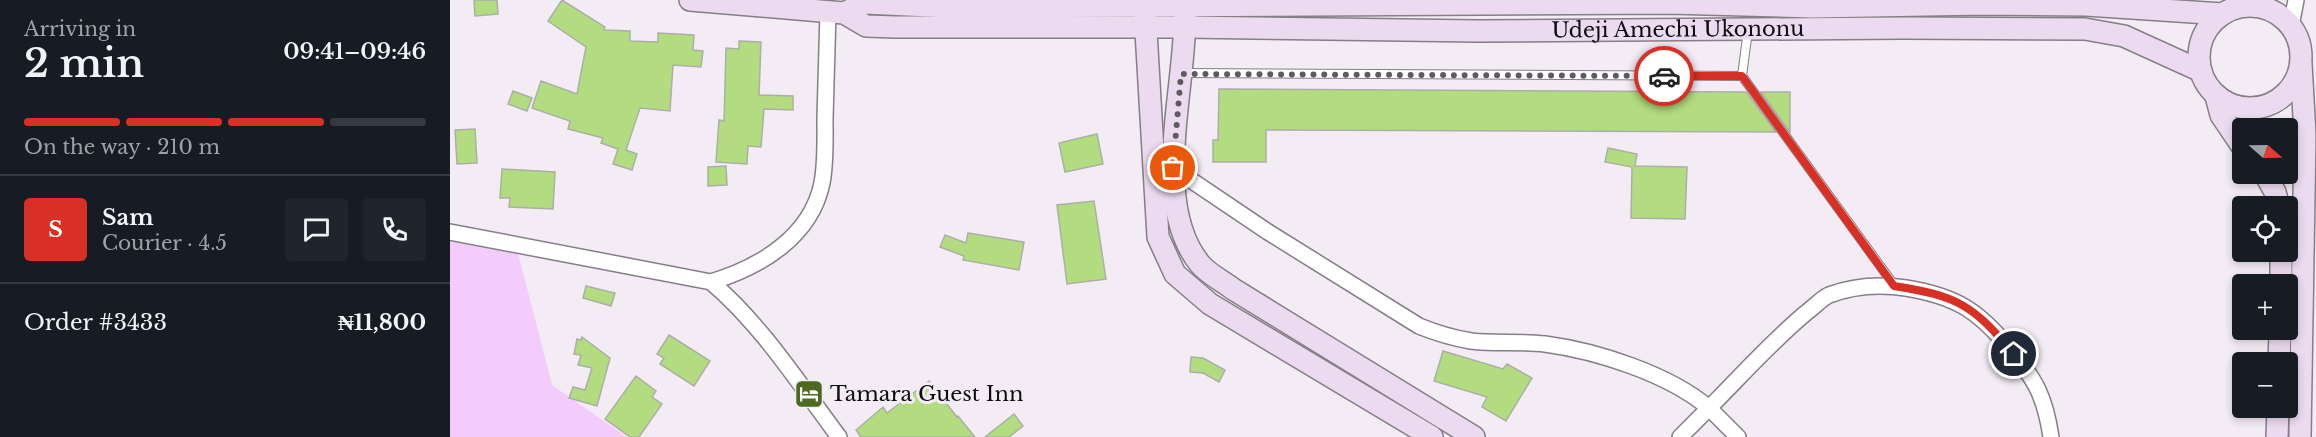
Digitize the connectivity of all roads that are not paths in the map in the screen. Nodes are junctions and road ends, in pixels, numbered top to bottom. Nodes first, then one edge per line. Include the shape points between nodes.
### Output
1 (2296, 0) edge
2 (698, 1) edge
3 (1669, 1) edge
4 (2086, 2) edge
5 (951, 3) edge
6 (1145, 6) junction
7 (1185, 6) junction
8 (1812, 7) junction
9 (836, 12) junction
10 (2223, 14) junction
11 (2291, 26) junction
12 (1145, 27) junction
13 (1185, 27) junction
14 (1810, 28) junction
15 (1748, 29) junction
16 (2301, 64) junction
17 (2201, 71) junction
18 (1181, 74) junction
19 (1742, 76) junction
20 (2216, 96) junction
21 (2232, 131) edge
22 (1173, 168) junction
23 (450, 232) edge
24 (711, 282) junction
25 (1894, 286) junction
26 (1709, 408) junction
27 (2278, 418) edge
28 (839, 437) edge
29 (1432, 437) edge
30 (1474, 437) edge
31 (1680, 437) edge
32 (1738, 437) edge
33 (2051, 437) edge
34 (2277, 437) edge
35 (2300, 437) edge

1 - 11 street
2 - 9 main road
3 - 7 main road, Udeji Amechi Ukononu
3 - 8 main road, Udeji Amechi Ukononu
4 - 8 main road, Udeji Amechi Ukononu
4 - 10 main road, Udeji Amechi Ukononu
5 - 6 main road, Udeji Amechi Ukononu
5 - 9 main road, Udeji Amechi Ukononu via 865,3
6 - 7 main road, Udeji Amechi Ukononu
6 - 12 main road
7 - 13 main road
8 - 14 main road
9 - 12 main road, Udeji Amechi Ukononu via 866,26
9 - 24 street via 824,167 816,203 801,228 763,261
10 - 11 main road via 2237,8 2266,8
10 - 17 main road via 2203,39
11 - 16 main road via 2301,50
12 - 13 main road, Udeji Amechi Ukononu
12 - 29 main road via 1158,237 1175,273 1210,304
13 - 15 main road, Udeji Amechi Ukononu
13 - 18 main road
14 - 15 main road, Udeji Amechi Ukononu
14 - 17 main road, Udeji Amechi Ukononu via 2085,29 2124,36
15 - 19 lane
16 - 20 main road via 2288,92 2275,102 2245,108
16 - 35 main road via 2306,135
17 - 20 main road
18 - 19 lane
18 - 22 main road
19 - 25 lane
20 - 21 main road via 2221,115
22 - 26 street via 1419,326 1473,341 1544,344 1597,355 1672,383
22 - 30 main road via 1182,233 1200,265
23 - 24 street
24 - 28 street via 756,329
25 - 26 street via 1863,286 1827,296 1797,320
25 - 33 street via 1932,292 1956,301 1990,325 2035,381 2048,415
26 - 31 street
26 - 32 street
27 - 34 main road

